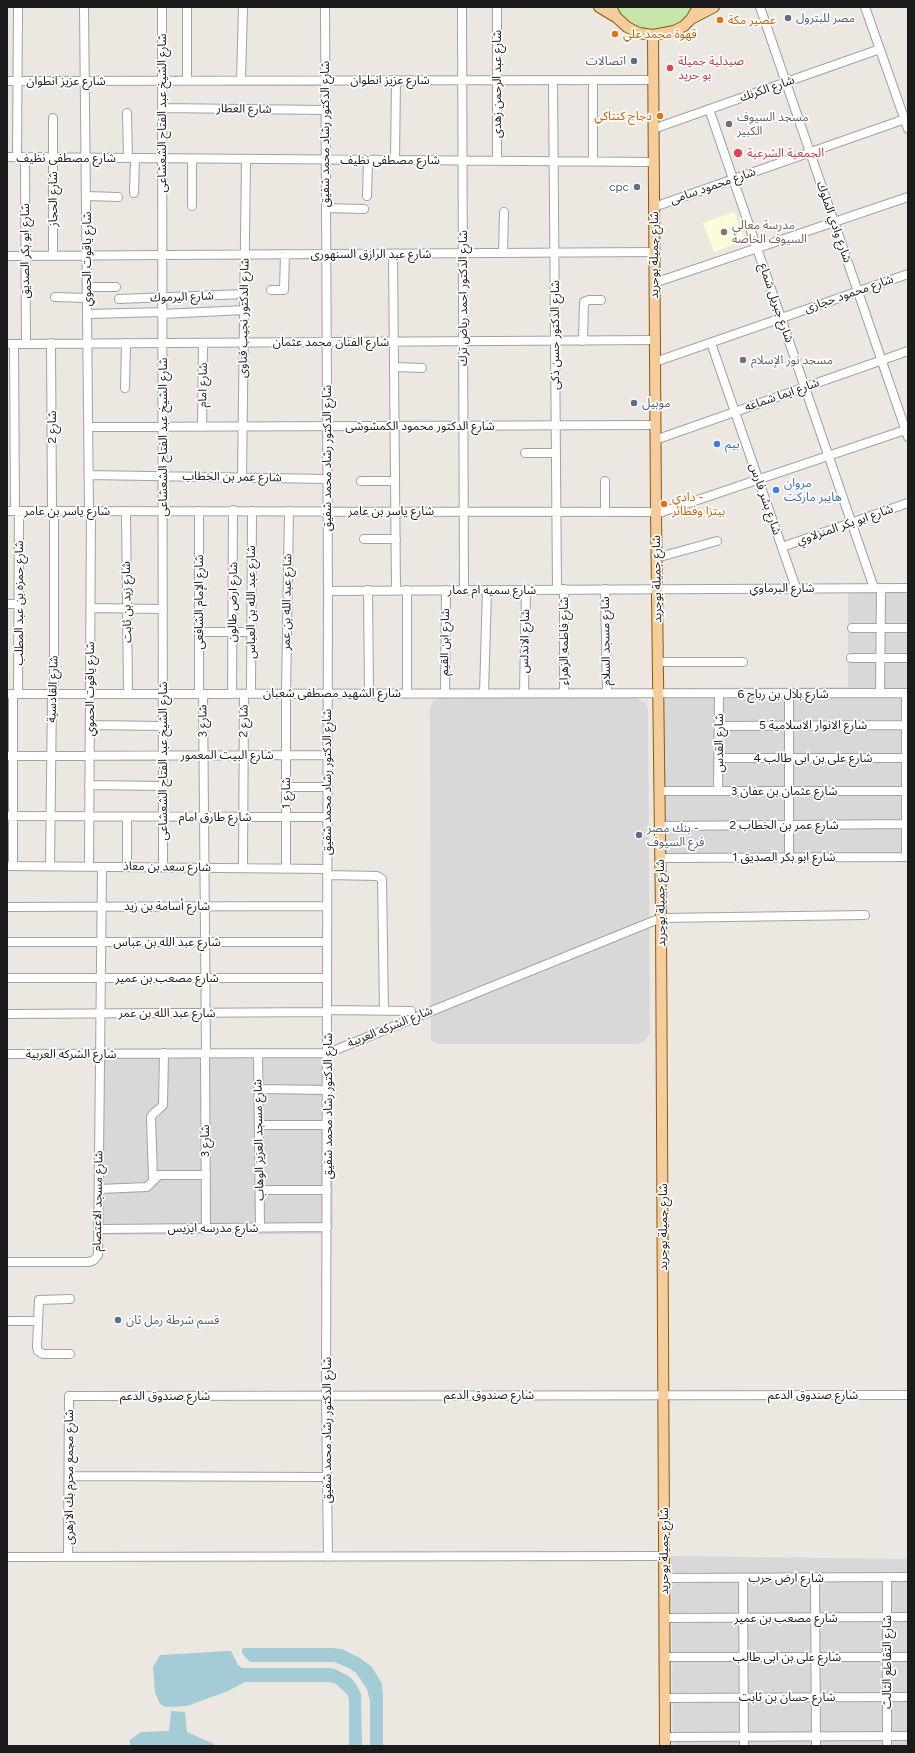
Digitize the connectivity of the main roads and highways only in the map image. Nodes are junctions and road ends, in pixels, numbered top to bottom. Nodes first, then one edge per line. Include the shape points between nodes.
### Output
1 (599, 7) edge
2 (610, 7) edge
3 (698, 7) edge
4 (714, 7) edge
5 (616, 17) junction
6 (691, 18) junction
7 (653, 35) junction
8 (665, 1742) edge

1 - 5 main road
2 - 5 main road
3 - 6 main road
4 - 6 main road
5 - 7 main road via 639,33
6 - 7 main road via 684,26 674,31
7 - 8 main road, شارع جميلة بوحريد

